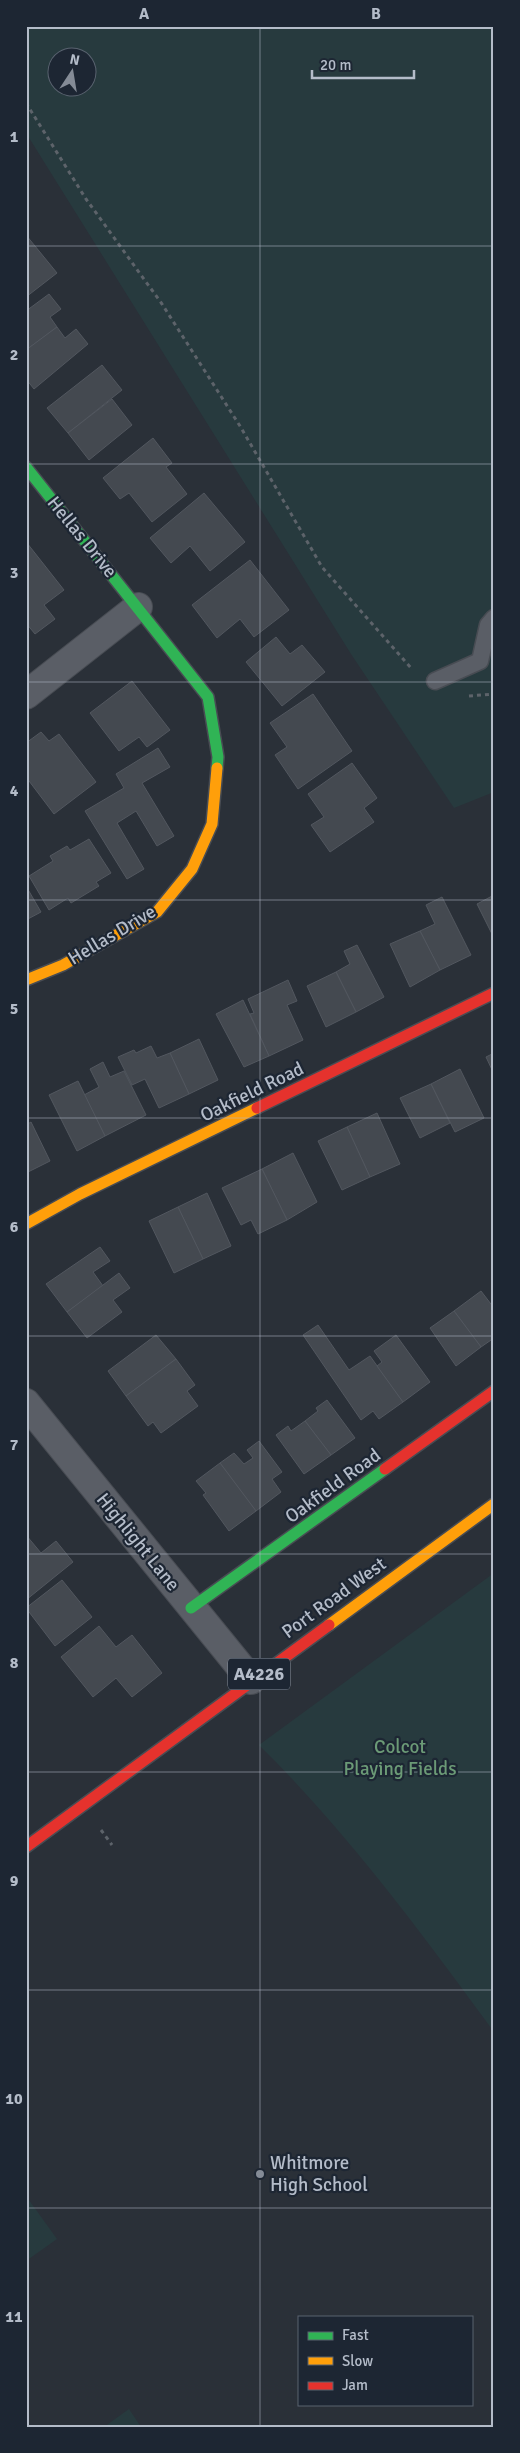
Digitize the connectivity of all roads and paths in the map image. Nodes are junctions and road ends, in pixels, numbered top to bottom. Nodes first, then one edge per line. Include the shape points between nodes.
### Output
1 (26, 103) edge
2 (26, 467) edge
3 (138, 607) junction
4 (494, 618) edge
5 (435, 681) junction
6 (494, 694) edge
7 (26, 695) edge
8 (26, 980) edge
9 (494, 993) edge
10 (26, 1224) edge
11 (494, 1391) edge
12 (26, 1403) edge
13 (494, 1504) edge
14 (191, 1608) junction
15 (251, 1680) junction
16 (26, 1847) edge

1 - 5 path via 86,199 162,304 240,426 322,567 411,668
2 - 3 street, Hellas Drive
3 - 7 street
3 - 8 street, Hellas Drive via 208,697 218,757 212,824 192,869 157,912 63,965
4 - 5 lane via 488,625 480,661
5 - 6 path via 462,696
9 - 10 street, Oakfield Road via 80,1194
11 - 14 street, Oakfield Road
12 - 14 street, Highlight Lane
13 - 15 street, Port Road West / A4226
14 - 15 street, Highlight Lane
15 - 16 street, Port Road West / A4226

